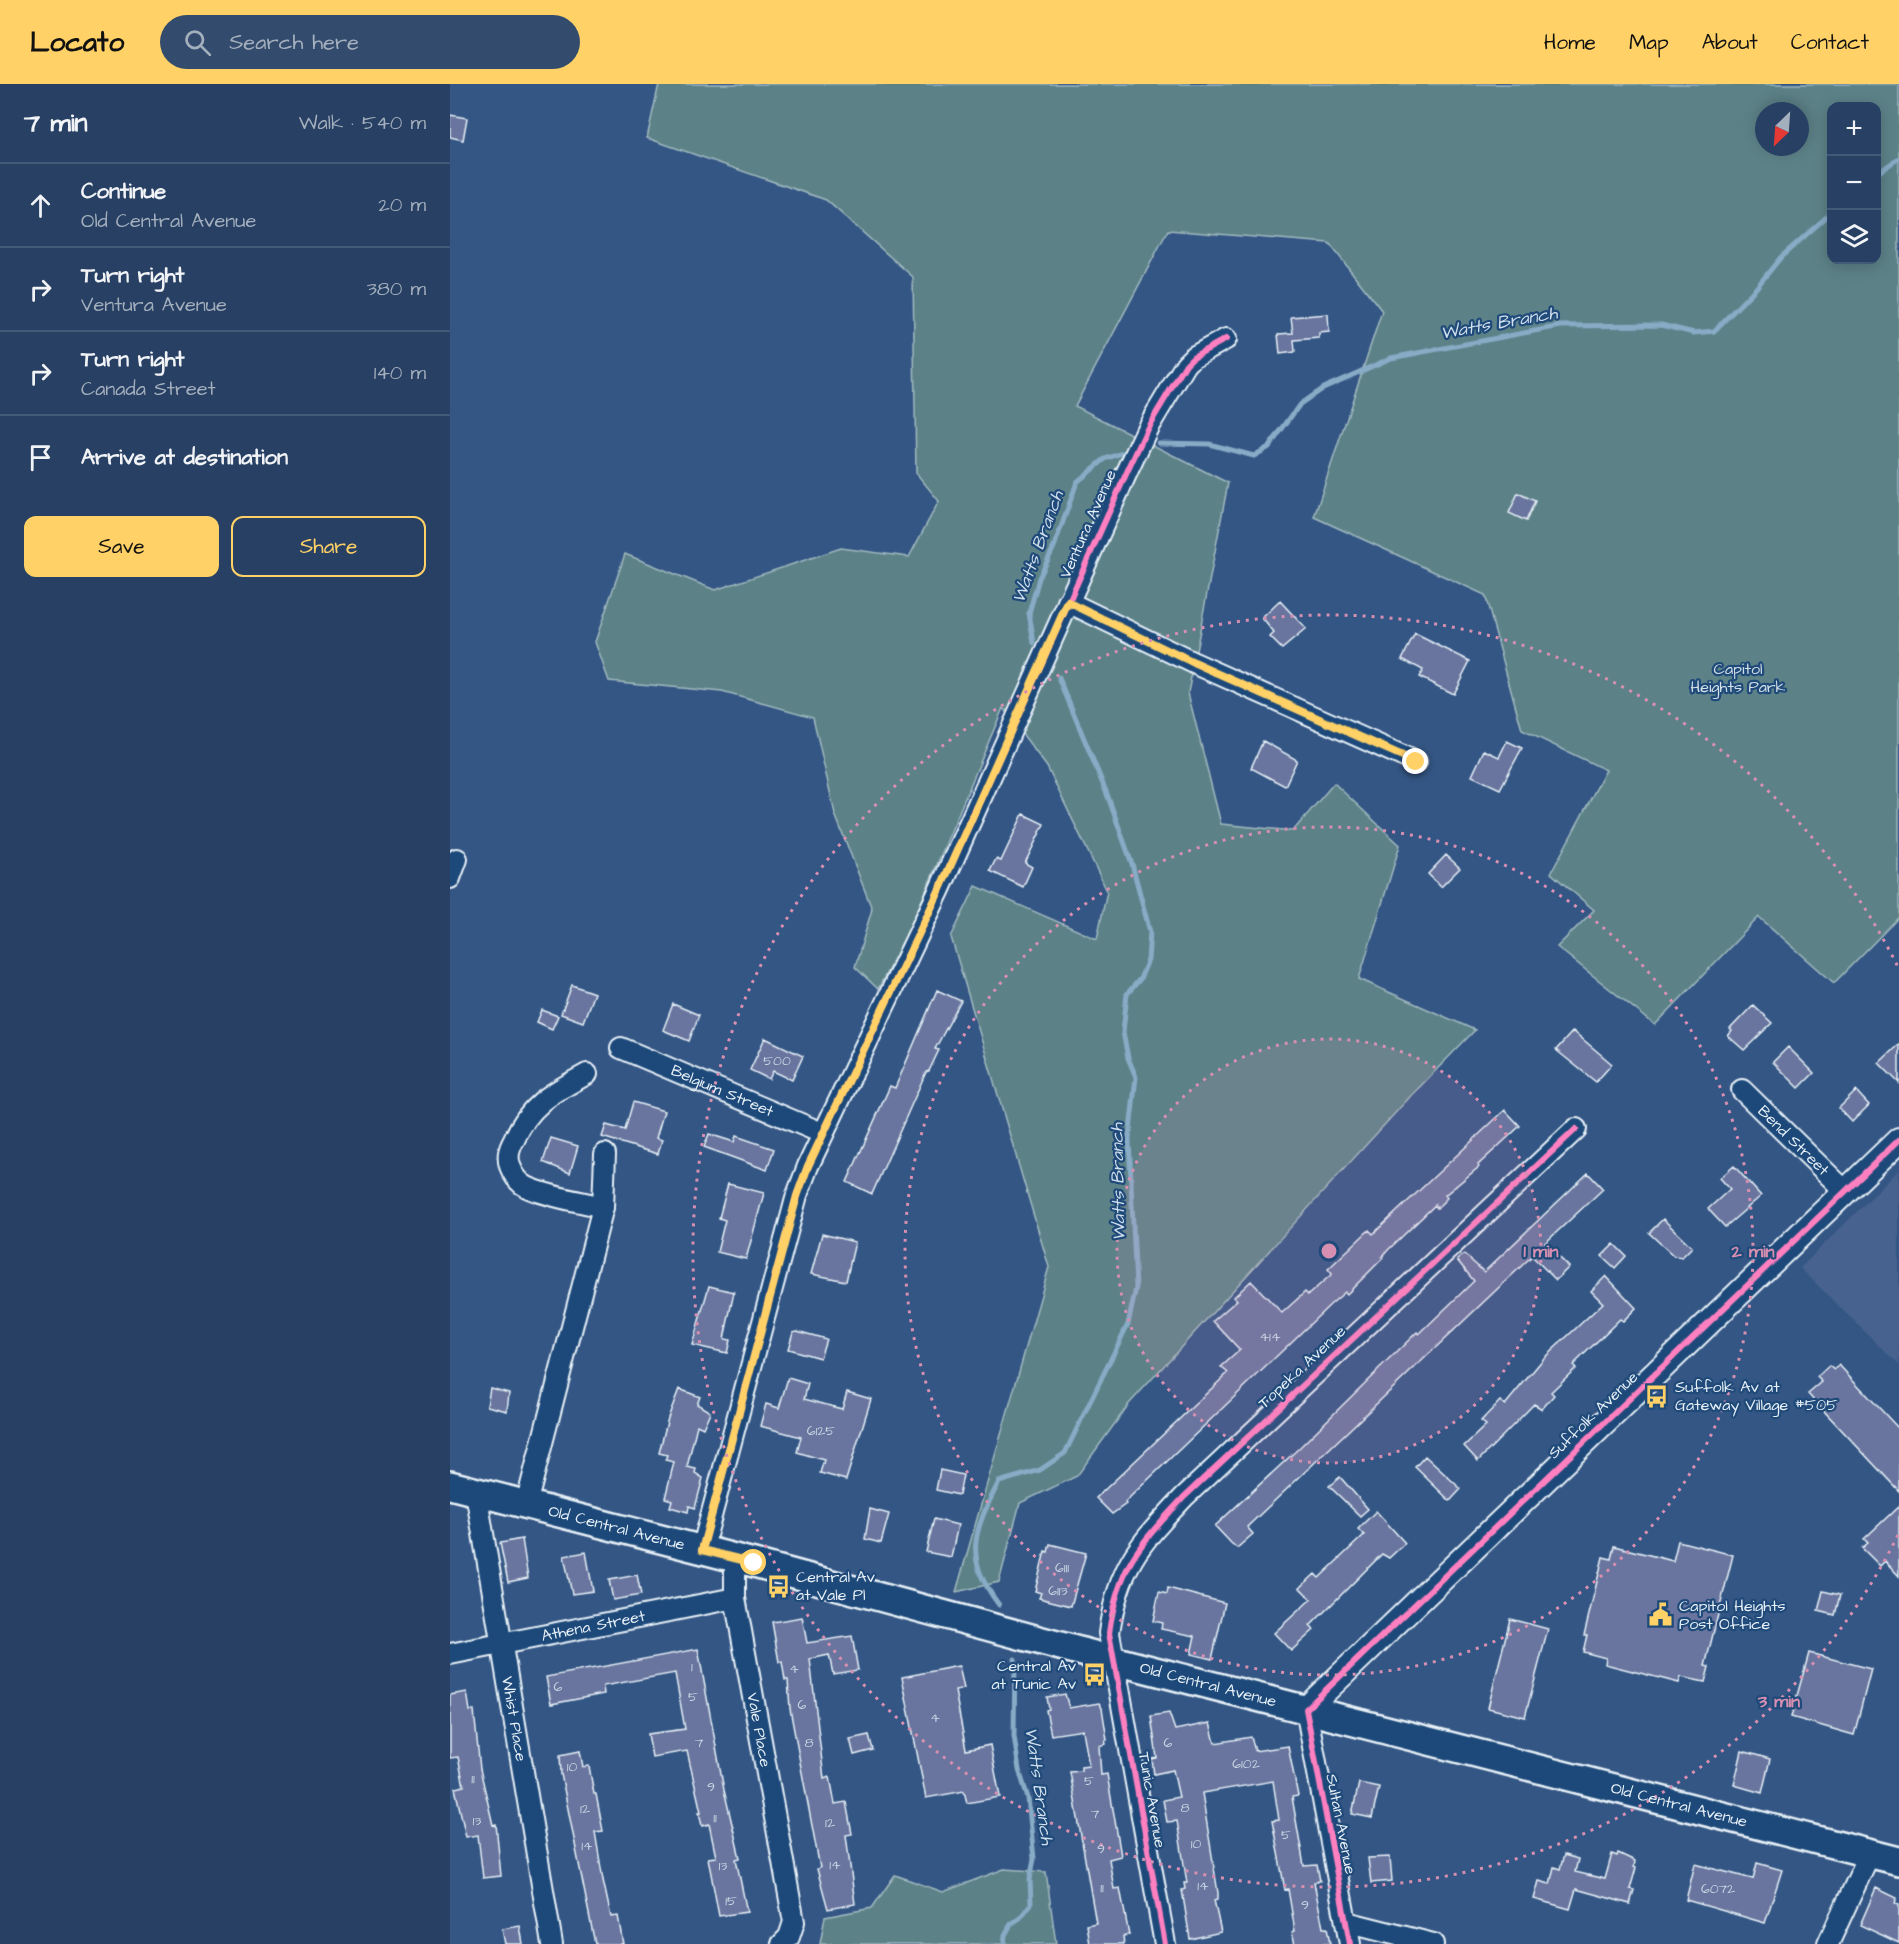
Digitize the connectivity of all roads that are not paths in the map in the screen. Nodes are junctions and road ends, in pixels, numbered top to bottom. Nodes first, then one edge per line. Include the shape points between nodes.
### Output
1 (1226, 339) dead end
2 (1068, 602) junction
3 (1416, 762) dead end
4 (621, 1048) dead end
5 (587, 1074) dead end
6 (1742, 1090) dead end
7 (1576, 1129) dead end
8 (822, 1133) junction
9 (1899, 1140) edge
10 (604, 1154) dead end
11 (1845, 1191) junction
12 (603, 1207) junction
13 (450, 1485) edge
14 (476, 1492) junction
15 (526, 1505) junction
16 (702, 1550) junction
17 (735, 1558) junction
18 (735, 1598) junction
19 (500, 1644) junction
20 (450, 1654) edge
21 (1112, 1660) junction
22 (1306, 1709) junction
23 (1870, 1853) junction
24 (1899, 1861) edge
25 (1346, 1922) junction
26 (552, 1944) edge
27 (783, 1944) edge
28 (1165, 1944) edge
29 (1350, 1944) edge
30 (1433, 1944) edge
31 (1828, 1944) edge

1 - 2 street, Ventura Avenue via 1194,357 1177,376 1148,427
2 - 3 street
2 - 8 street, Ventura Avenue via 940,889
4 - 8 street, Belgium Street
5 - 12 street via 533,1108 519,1128 508,1160 525,1187
6 - 11 street, Bend Street
7 - 21 street, Topeka Avenue via 1285,1401 1146,1539 1128,1564 1117,1590 1109,1633
8 - 16 street, Ventura Avenue via 797,1196
9 - 11 street, Suffolk Avenue
10 - 12 street
11 - 22 street, Suffolk Avenue
12 - 15 street
13 - 14 main road, Old Central Avenue
14 - 15 main road, Old Central Avenue
14 - 19 street, Whist Place
15 - 16 main road, Old Central Avenue
16 - 17 main road, Old Central Avenue
17 - 18 street, Vale Place
17 - 21 main road, Old Central Avenue
18 - 19 street, Athena Street
18 - 27 street, Vale Place via 791,1902 793,1928
19 - 20 street, Athena Street
19 - 26 street, Whist Place
21 - 22 main road, Old Central Avenue
21 - 28 street, Tunic Avenue
22 - 23 main road, Old Central Avenue
22 - 25 street, Sultan Avenue
23 - 24 main road, Old Central Avenue
23 - 31 street
25 - 29 street, Sultan Avenue
25 - 30 street

